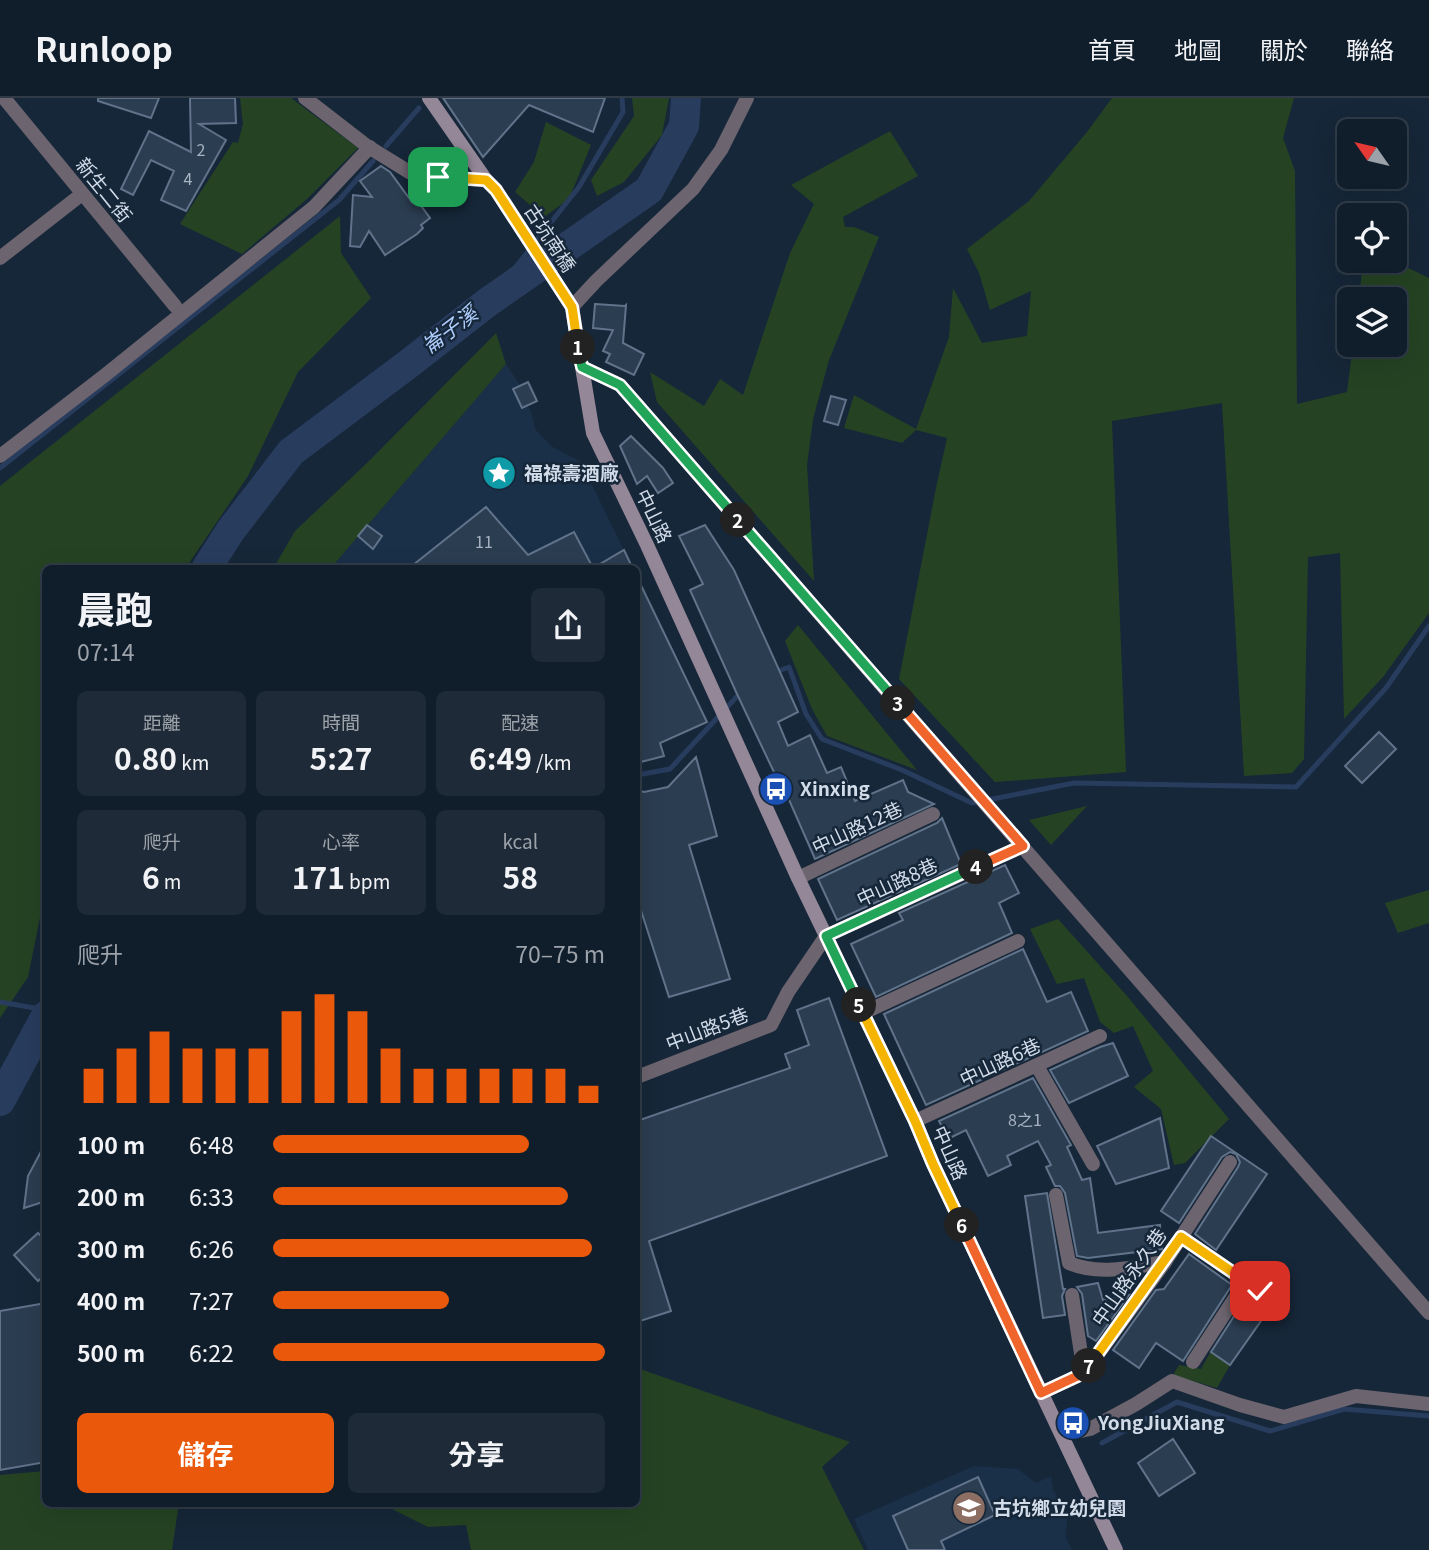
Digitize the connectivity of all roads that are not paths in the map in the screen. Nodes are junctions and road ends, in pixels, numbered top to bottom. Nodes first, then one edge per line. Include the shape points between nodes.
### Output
1 (4, 98) edge
2 (304, 98) edge
3 (429, 98) edge
4 (747, 98) edge
5 (370, 147) junction
6 (491, 185) junction
7 (82, 194) junction
8 (0, 258) edge
9 (175, 306) dead end
10 (572, 307) junction
11 (582, 367) junction
12 (0, 456) edge
13 (933, 814) dead end
14 (1023, 846) junction
15 (798, 878) junction
16 (826, 936) junction
17 (1018, 941) dead end
18 (863, 1013) junction
19 (1100, 1036) dead end
20 (1037, 1066) junction
21 (640, 1076) edge
22 (915, 1121) junction
23 (1230, 1162) dead end
24 (1093, 1164) dead end
25 (1056, 1195) dead end
26 (1181, 1237) junction
27 (1165, 1262) junction
28 (1246, 1281) junction
29 (1260, 1291) dead end
30 (1072, 1295) dead end
31 (1429, 1312) edge
32 (1193, 1362) dead end
33 (1084, 1373) junction
34 (1041, 1393) junction
35 (1429, 1404) edge
36 (1063, 1435) junction
37 (1116, 1550) edge

1 - 7 street, 新生二街
2 - 5 street
3 - 6 main road
4 - 10 street via 721,150 693,188
5 - 6 street via 414,175
5 - 12 street via 314,207
6 - 10 main road, 古坑南橋
7 - 8 street
7 - 9 street, 新生二街
10 - 11 main road, 中山路
11 - 14 street via 620,385
11 - 15 main road, 中山路 via 593,433
13 - 15 street, 中山路12巷
14 - 16 street, 中山路8巷
14 - 31 street
15 - 16 main road, 中山路
16 - 18 main road, 中山路
16 - 21 street, 中山路5巷 via 771,1026
17 - 18 street
18 - 22 main road, 中山路
19 - 20 street, 中山路6巷
20 - 22 street, 中山路6巷
20 - 24 street
22 - 34 main road, 中山路
23 - 26 street, 中山路永久巷
25 - 27 street via 1069,1263 1083,1269 1118,1270
26 - 27 street, 中山路永久巷
26 - 28 street
27 - 33 street, 中山路永久巷
28 - 29 street
28 - 32 street
30 - 33 street
33 - 34 street, 中山路永久巷
34 - 36 main road, 中山路
35 - 36 street via 1356,1396 1284,1416 1172,1381 1090,1429
36 - 37 main road, 中山路

